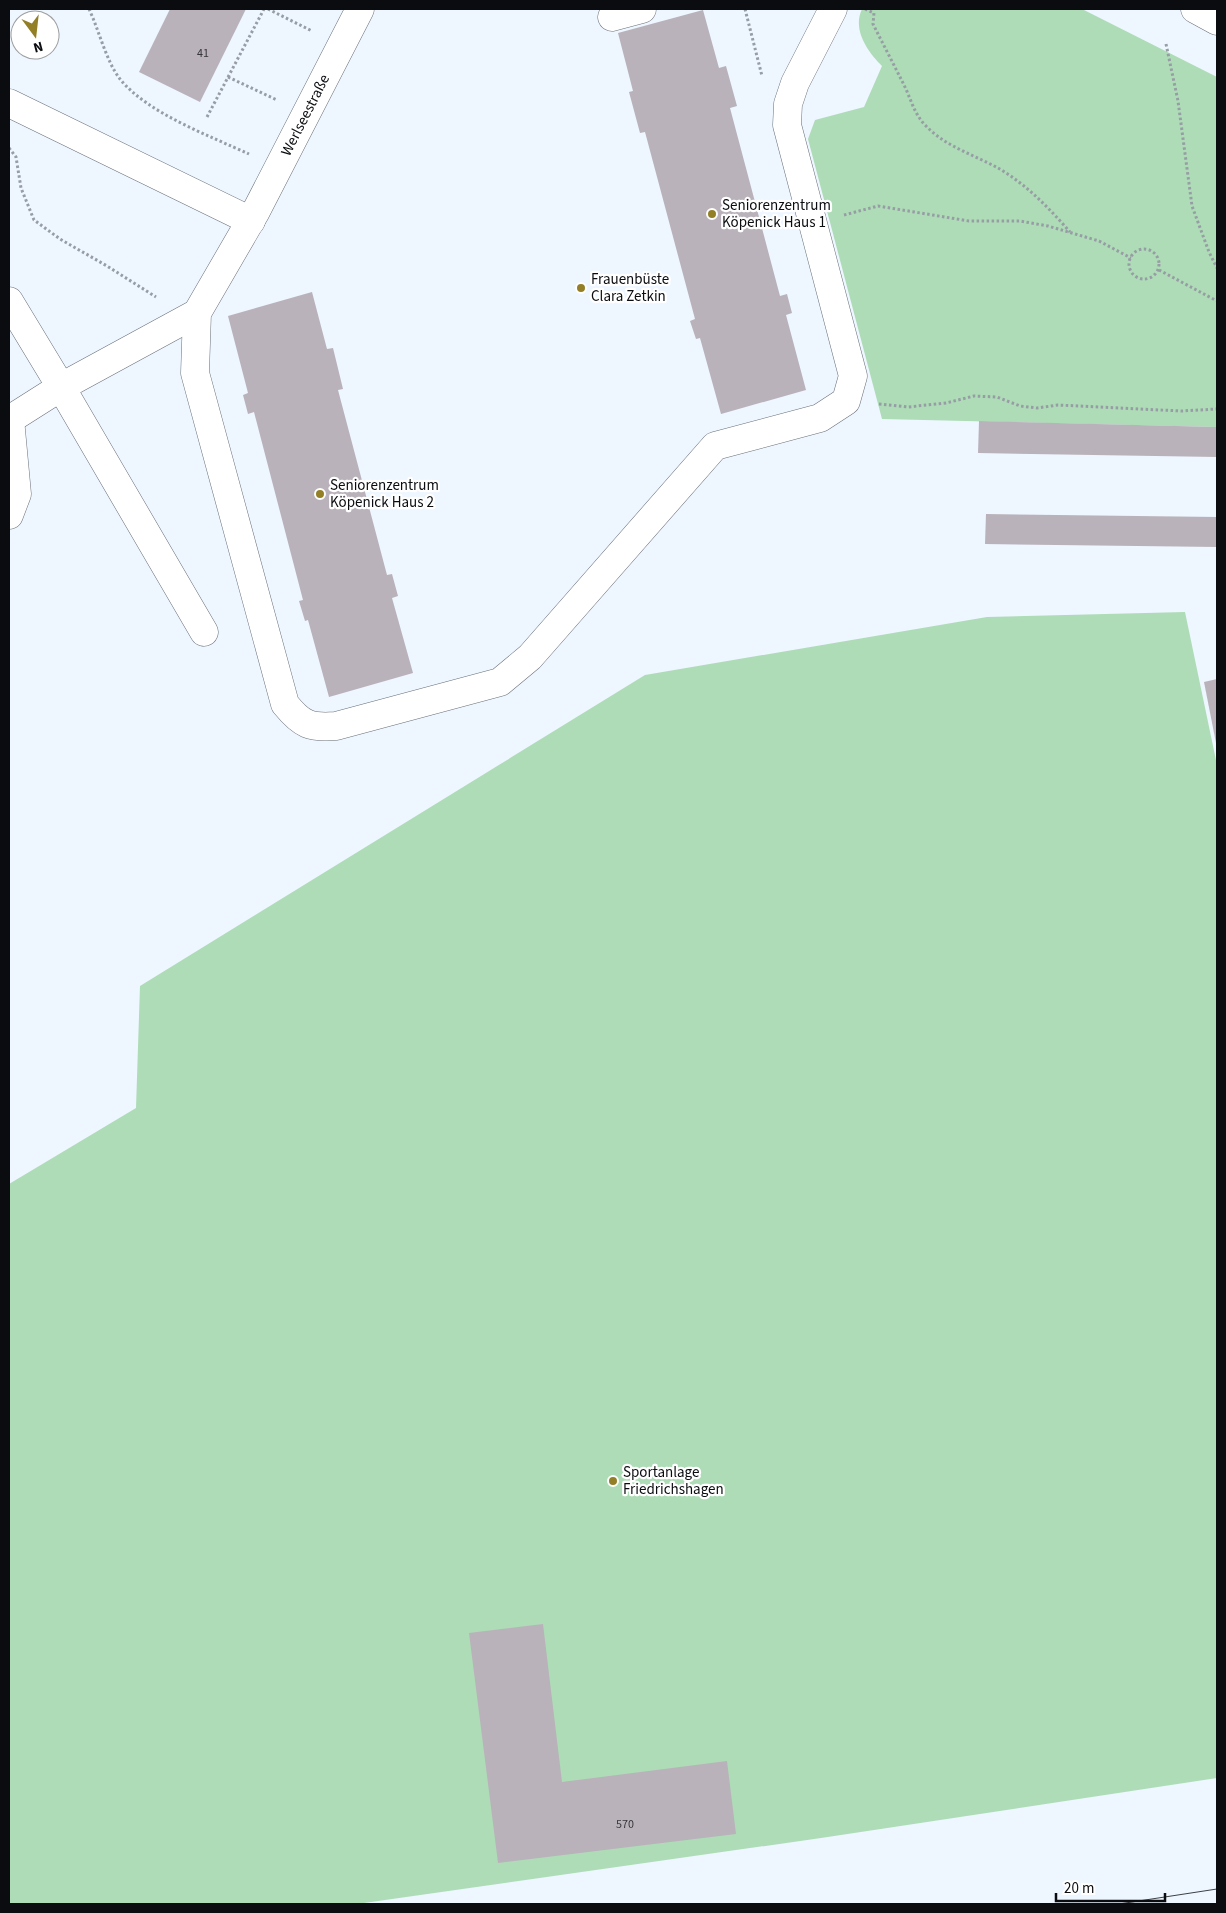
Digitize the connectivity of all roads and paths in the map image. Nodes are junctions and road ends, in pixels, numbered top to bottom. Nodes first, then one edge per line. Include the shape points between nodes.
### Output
1 (89, 9) edge
2 (264, 9) edge
3 (268, 9) edge
4 (360, 9) edge
5 (642, 9) edge
6 (833, 9) edge
7 (865, 9) edge
8 (1195, 9) edge
9 (612, 17) dead end
10 (1217, 21) edge
11 (314, 32) dead end
12 (1166, 44) dead end
13 (228, 77) junction
14 (280, 101) dead end
15 (9, 103) edge
16 (207, 117) dead end
17 (9, 148) edge
18 (252, 156) dead end
19 (251, 221) junction
20 (812, 223) junction
21 (1071, 233) junction
22 (1131, 258) junction
23 (1217, 268) edge
24 (1159, 270) junction
25 (9, 301) edge
26 (1217, 301) edge
27 (189, 318) junction
28 (61, 387) junction
29 (846, 401) junction
30 (1217, 409) edge
31 (9, 419) edge
32 (9, 515) edge
33 (204, 632) dead end

1 - 18 path via 120,78 136,96
2 - 13 path
3 - 11 path
4 - 19 street, Werlseestraße
5 - 9 street
6 - 20 street via 795,83 788,104 787,125
7 - 21 path via 874,13 873,24 924,125 946,141 1000,169 1026,188
8 - 10 street
12 - 23 path via 1178,101 1192,206
13 - 14 path
13 - 16 path
15 - 19 street
17 - 27 path via 16,157 21,188 34,220 174,312
19 - 27 street, Werlseestraße
20 - 21 path via 878,206 969,221 1020,221
20 - 29 street via 853,376
21 - 22 path via 1099,241
22 - 24 path via 1137,251 1148,249 1157,255
22 - 24 path via 1130,271 1138,278 1148,279
24 - 26 path
25 - 28 street
27 - 28 street
27 - 29 street via 196,373 285,704 296,719 316,727 336,726 500,682 530,657 715,446 820,418
28 - 31 street
28 - 33 street
29 - 30 path via 908,407 974,396 996,396 1020,406 1037,408 1058,405 1181,411
31 - 32 street via 17,494

